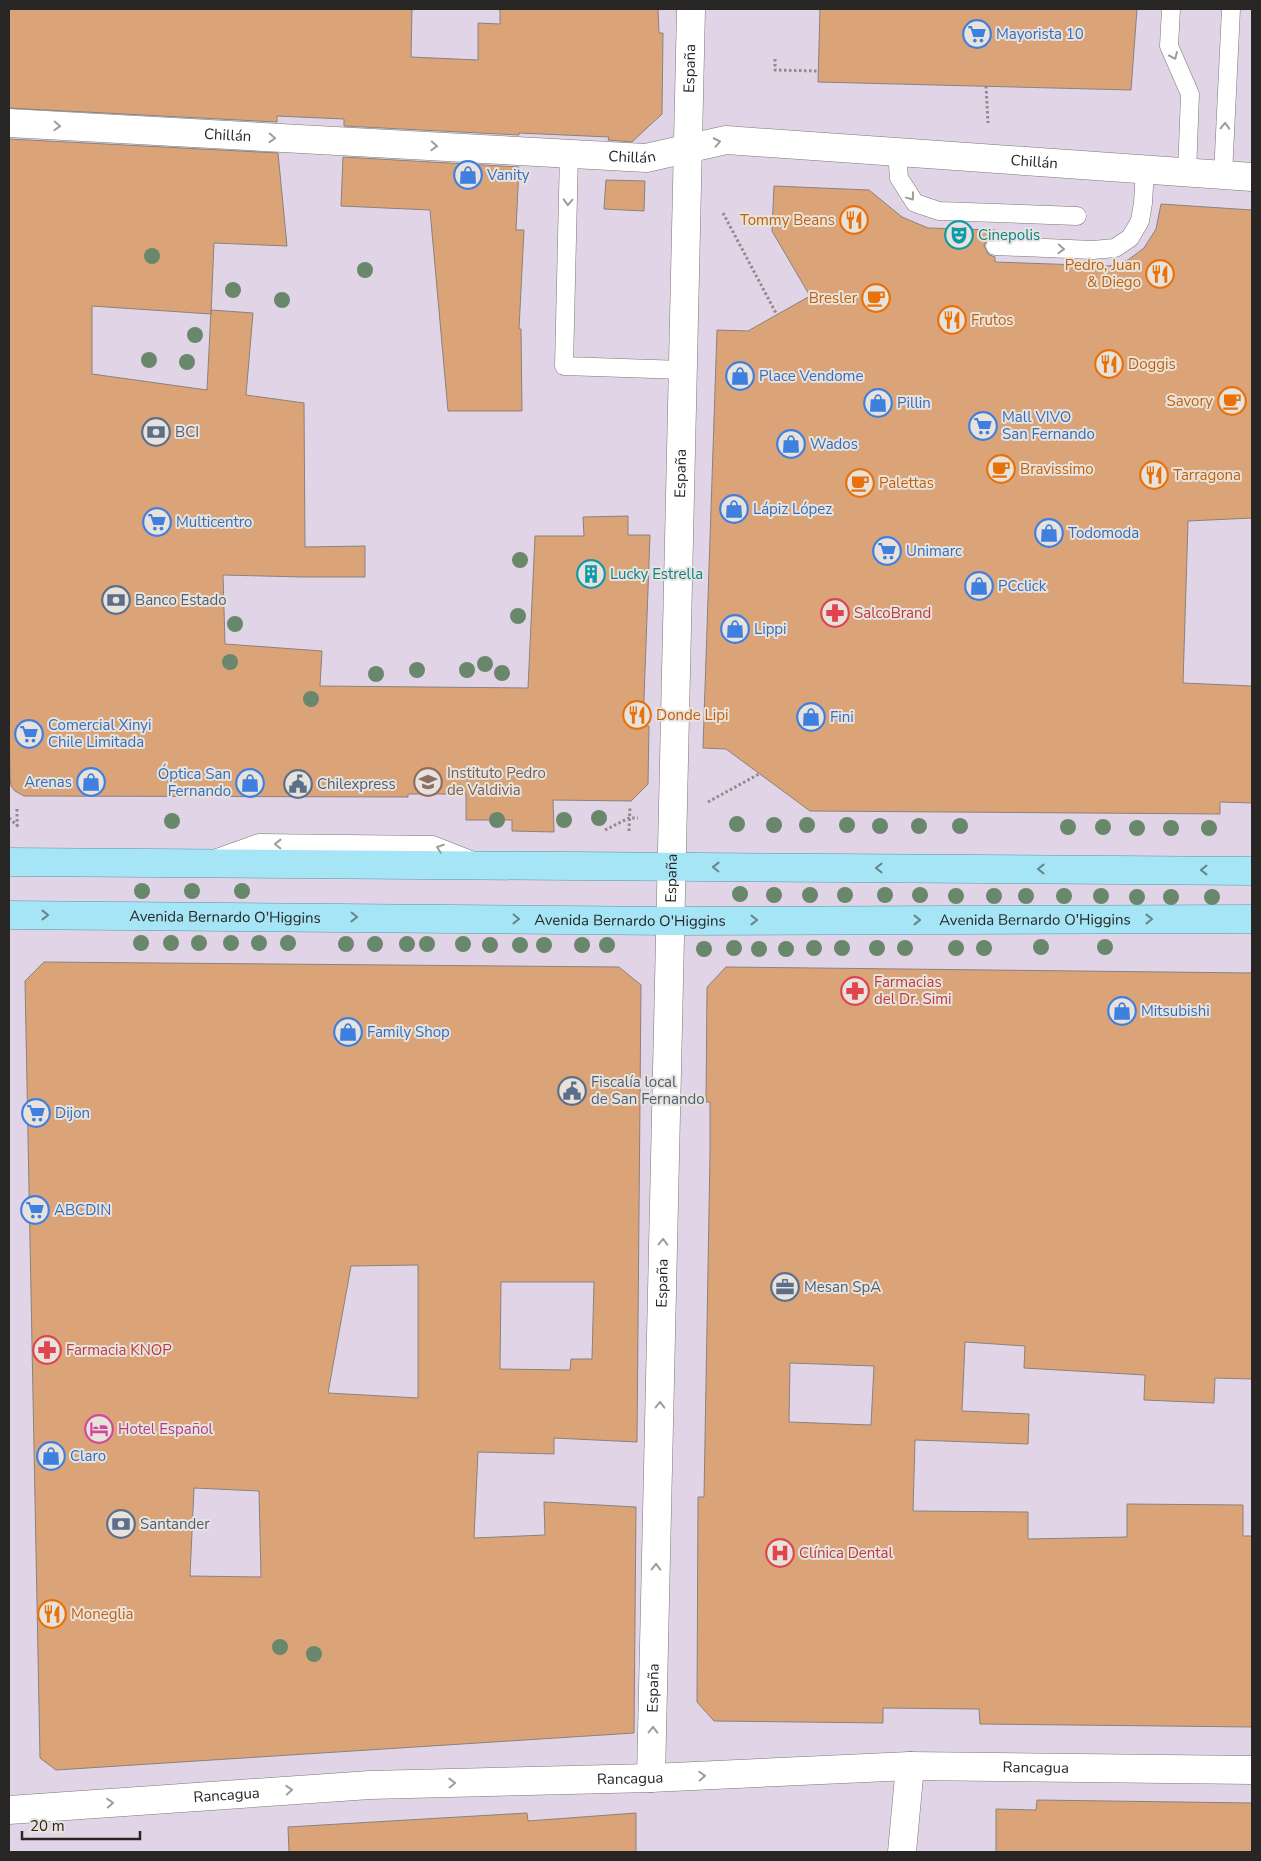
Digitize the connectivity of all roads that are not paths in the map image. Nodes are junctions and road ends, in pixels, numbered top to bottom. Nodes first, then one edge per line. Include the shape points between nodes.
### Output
1 (690, 9) edge
2 (1172, 9) edge
3 (1231, 9) edge
4 (9, 124) edge
5 (688, 148) junction
6 (897, 152) junction
7 (569, 153) junction
8 (1145, 170) junction
9 (1187, 173) junction
10 (1223, 175) junction
11 (1252, 177) edge
12 (1077, 216) dead end
13 (995, 246) dead end
14 (682, 370) junction
15 (9, 862) edge
16 (671, 867) junction
17 (1252, 871) edge
18 (9, 915) edge
19 (1252, 919) edge
20 (671, 921) junction
21 (910, 1766) junction
22 (1252, 1770) edge
23 (652, 1778) junction
24 (9, 1810) edge
25 (902, 1852) edge

1 - 5 street, España
2 -> 9 lane via 1169,46 1190,94
10 -> 3 lane
4 -> 7 street, Chillán
5 -> 6 street, Chillán via 726,140
5 - 7 street, Chillán via 646,158
5 - 14 street, España
6 - 8 street, Chillán
6 -> 12 lane via 898,178 915,203 939,211
7 -> 14 lane via 564,366
8 - 9 street, Chillán
13 -> 8 lane via 1115,248 1130,238 1140,220
9 - 10 street, Chillán
10 - 11 street, Chillán
14 - 16 street, España
16 -> 15 main road
17 -> 16 main road
16 - 20 street, España
18 -> 20 main road, Avenida Bernardo O'Higgins
20 -> 19 main road, Avenida Bernardo O'Higgins
23 -> 20 street, España
21 - 22 street, Rancagua
23 -> 21 street, Rancagua
21 - 25 street
24 -> 23 street, Rancagua via 370,1785

